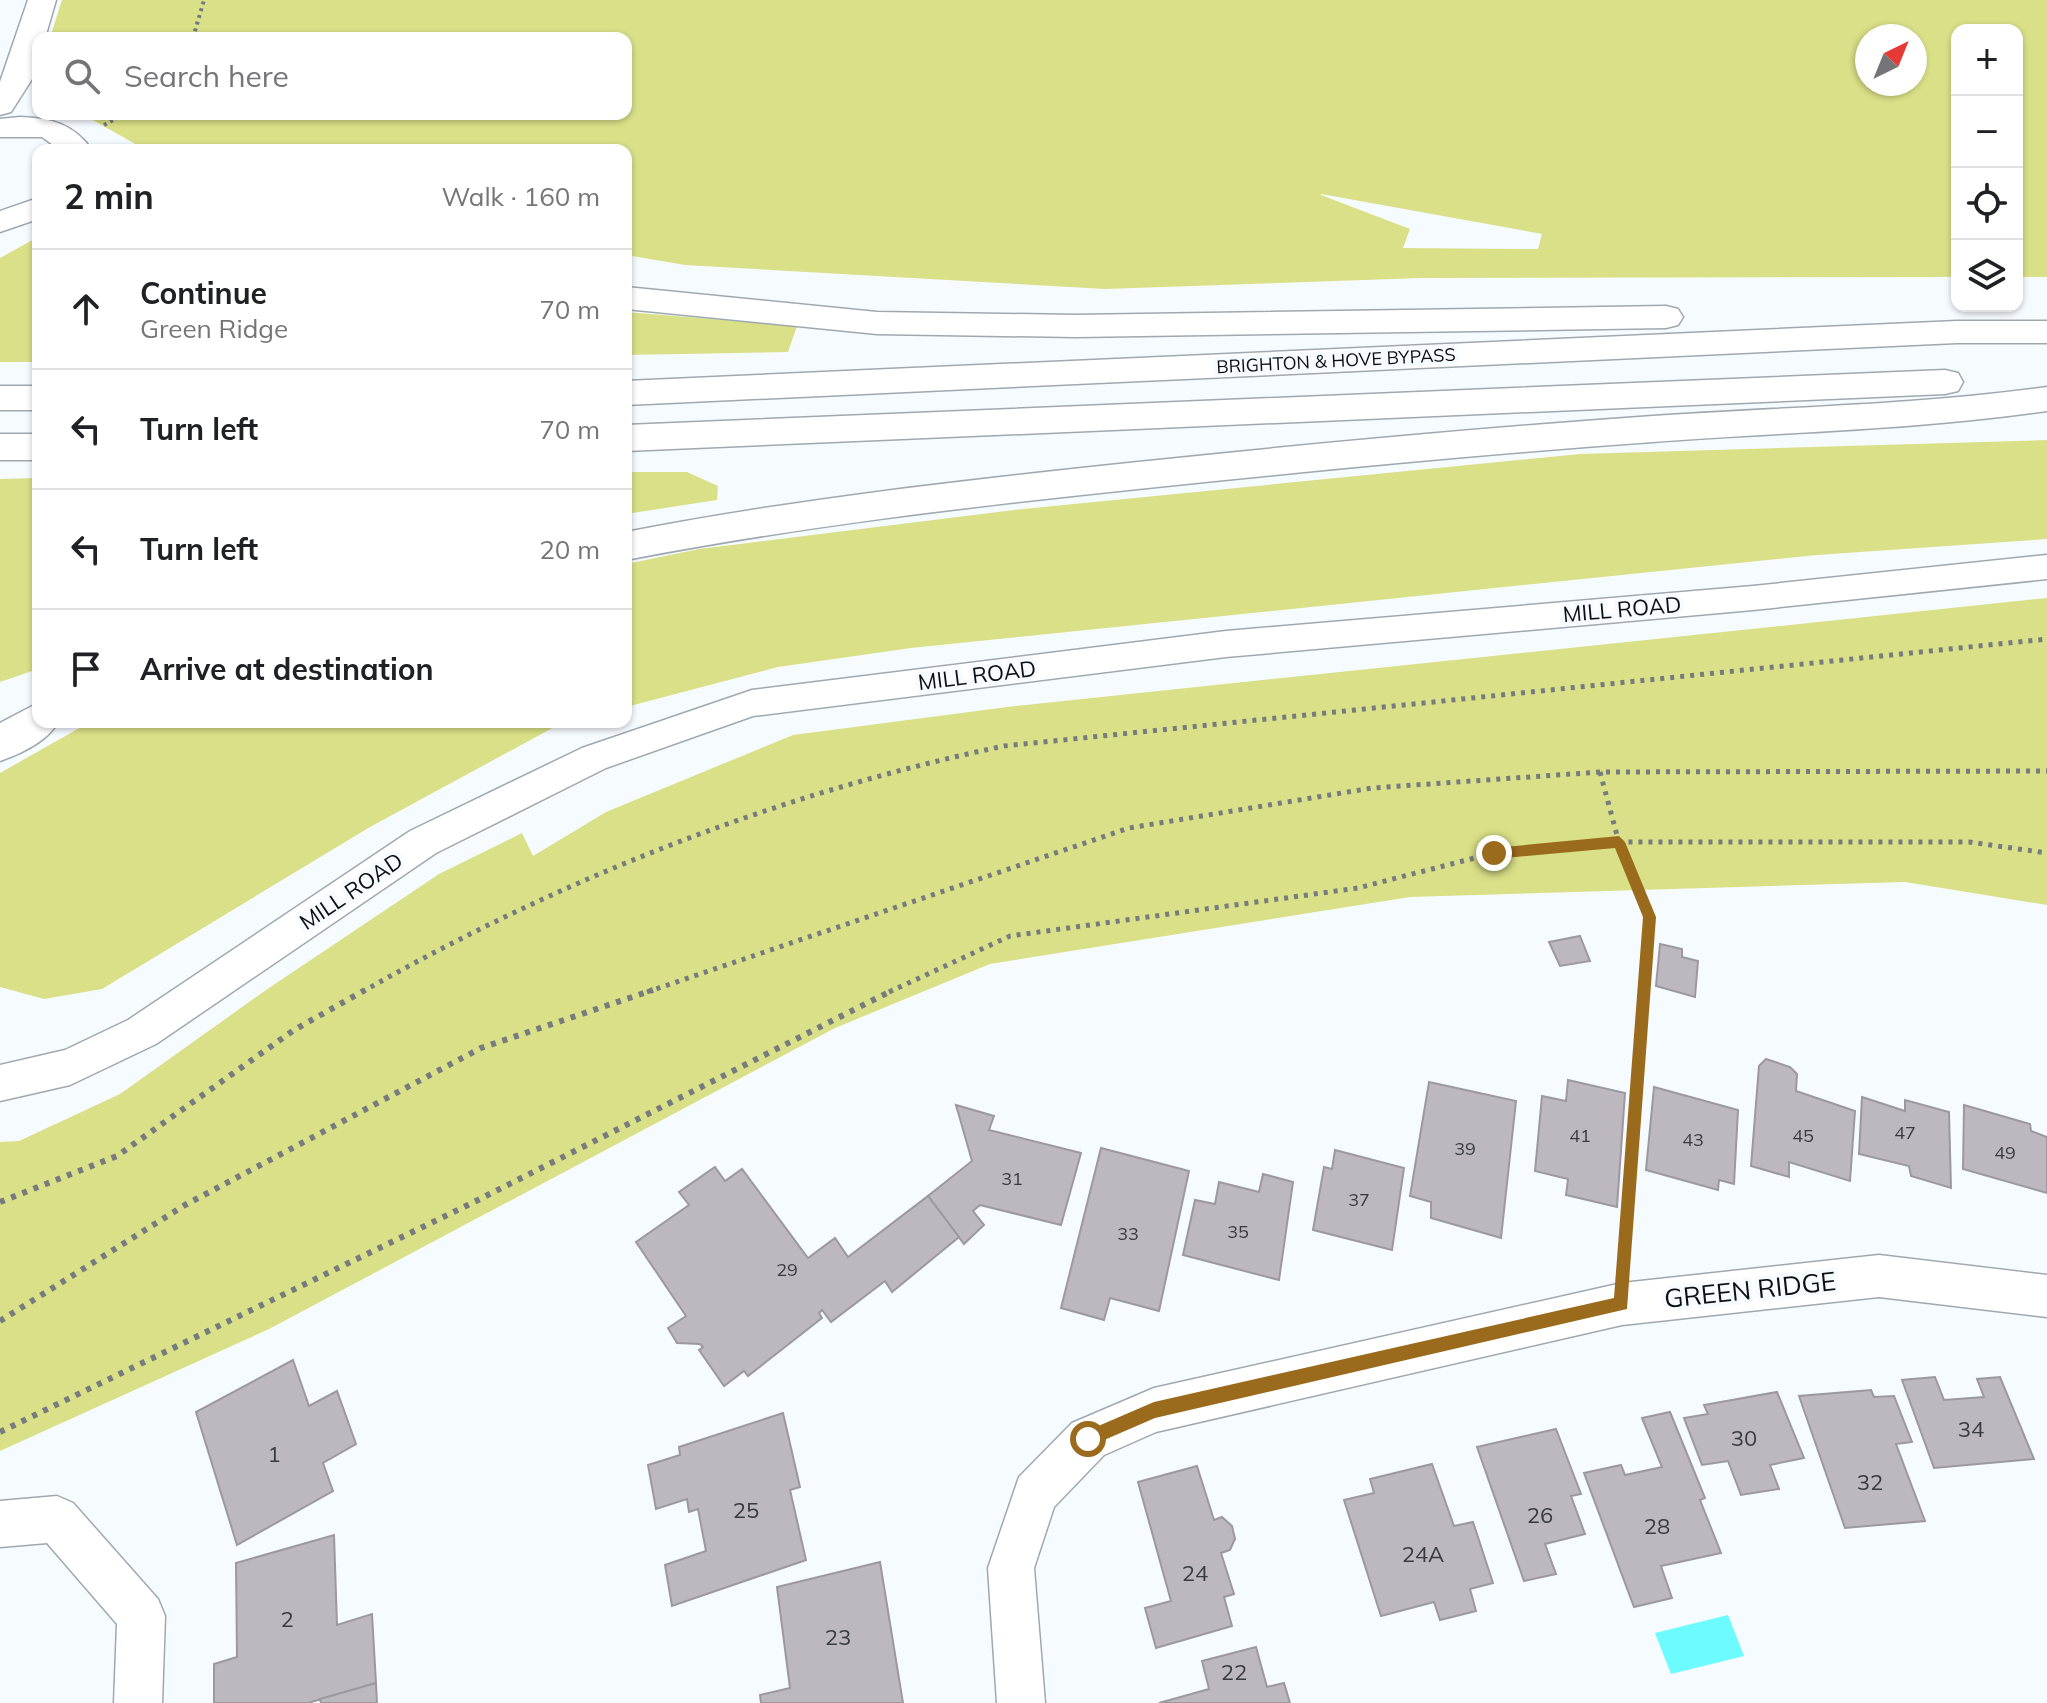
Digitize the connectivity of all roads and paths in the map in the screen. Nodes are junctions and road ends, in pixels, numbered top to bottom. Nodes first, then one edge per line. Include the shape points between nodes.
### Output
1 (42, 0) edge
2 (204, 0) edge
3 (32, 32) edge
4 (195, 32) edge
5 (32, 33) edge
6 (19, 76) junction
7 (0, 106) edge
8 (32, 117) edge
9 (33, 120) edge
10 (35, 127) junction
11 (0, 128) edge
12 (70, 144) edge
13 (32, 210) edge
14 (0, 222) edge
15 (632, 299) edge
16 (1957, 332) junction
17 (2047, 332) edge
18 (2047, 385) edge
19 (632, 393) edge
20 (0, 398) edge
21 (32, 398) edge
22 (2047, 399) edge
23 (632, 438) edge
24 (0, 447) edge
25 (32, 447) edge
26 (632, 545) edge
27 (2047, 567) edge
28 (2047, 639) edge
29 (32, 724) edge
30 (0, 744) edge
31 (2047, 771) edge
32 (1600, 772) junction
33 (1619, 842) junction
34 (2047, 853) edge
35 (0, 1083) edge
36 (0, 1202) edge
37 (2047, 1296) edge
38 (1622, 1304) junction
39 (0, 1321) edge
40 (0, 1432) edge
41 (0, 1524) edge
42 (138, 1703) edge
43 (1021, 1703) edge

1 - 3 main road
2 - 4 path
5 - 6 main road
6 - 7 main road
6 - 8 main road
9 - 10 main road
10 - 11 main road
10 - 12 main road via 58,133
13 - 14 main road
15 - 16 main road via 877,323 1076,326 1714,316
16 - 17 main road, BRIGHTON & HOVE BYPASS
16 - 19 main road, BRIGHTON & HOVE BYPASS
18 - 23 main road via 1968,381 1725,389
20 - 21 main road
22 - 26 main road via 1982,409 1343,453 950,495
24 - 25 main road
27 - 35 street, MILL ROAD via 1226,644 752,703 594,758 423,842 142,1032 70,1067
28 - 36 path via 1019,744 908,766 762,810 621,865 447,943 294,1030 117,1156
29 - 30 main road
31 - 32 path
32 - 33 path
32 - 39 path via 1372,788 1129,828 481,1048 185,1205
33 - 34 path via 1969,842
33 - 38 path via 1649,917
33 - 40 path via 1494,853 1358,888 1010,936 829,1019 454,1212
37 - 38 street, GREEN RIDGE via 1879,1276
38 - 43 street, GREEN RIDGE via 1154,1410 1088,1439 1035,1493 1011,1568
41 - 42 street via 57,1519 141,1616

